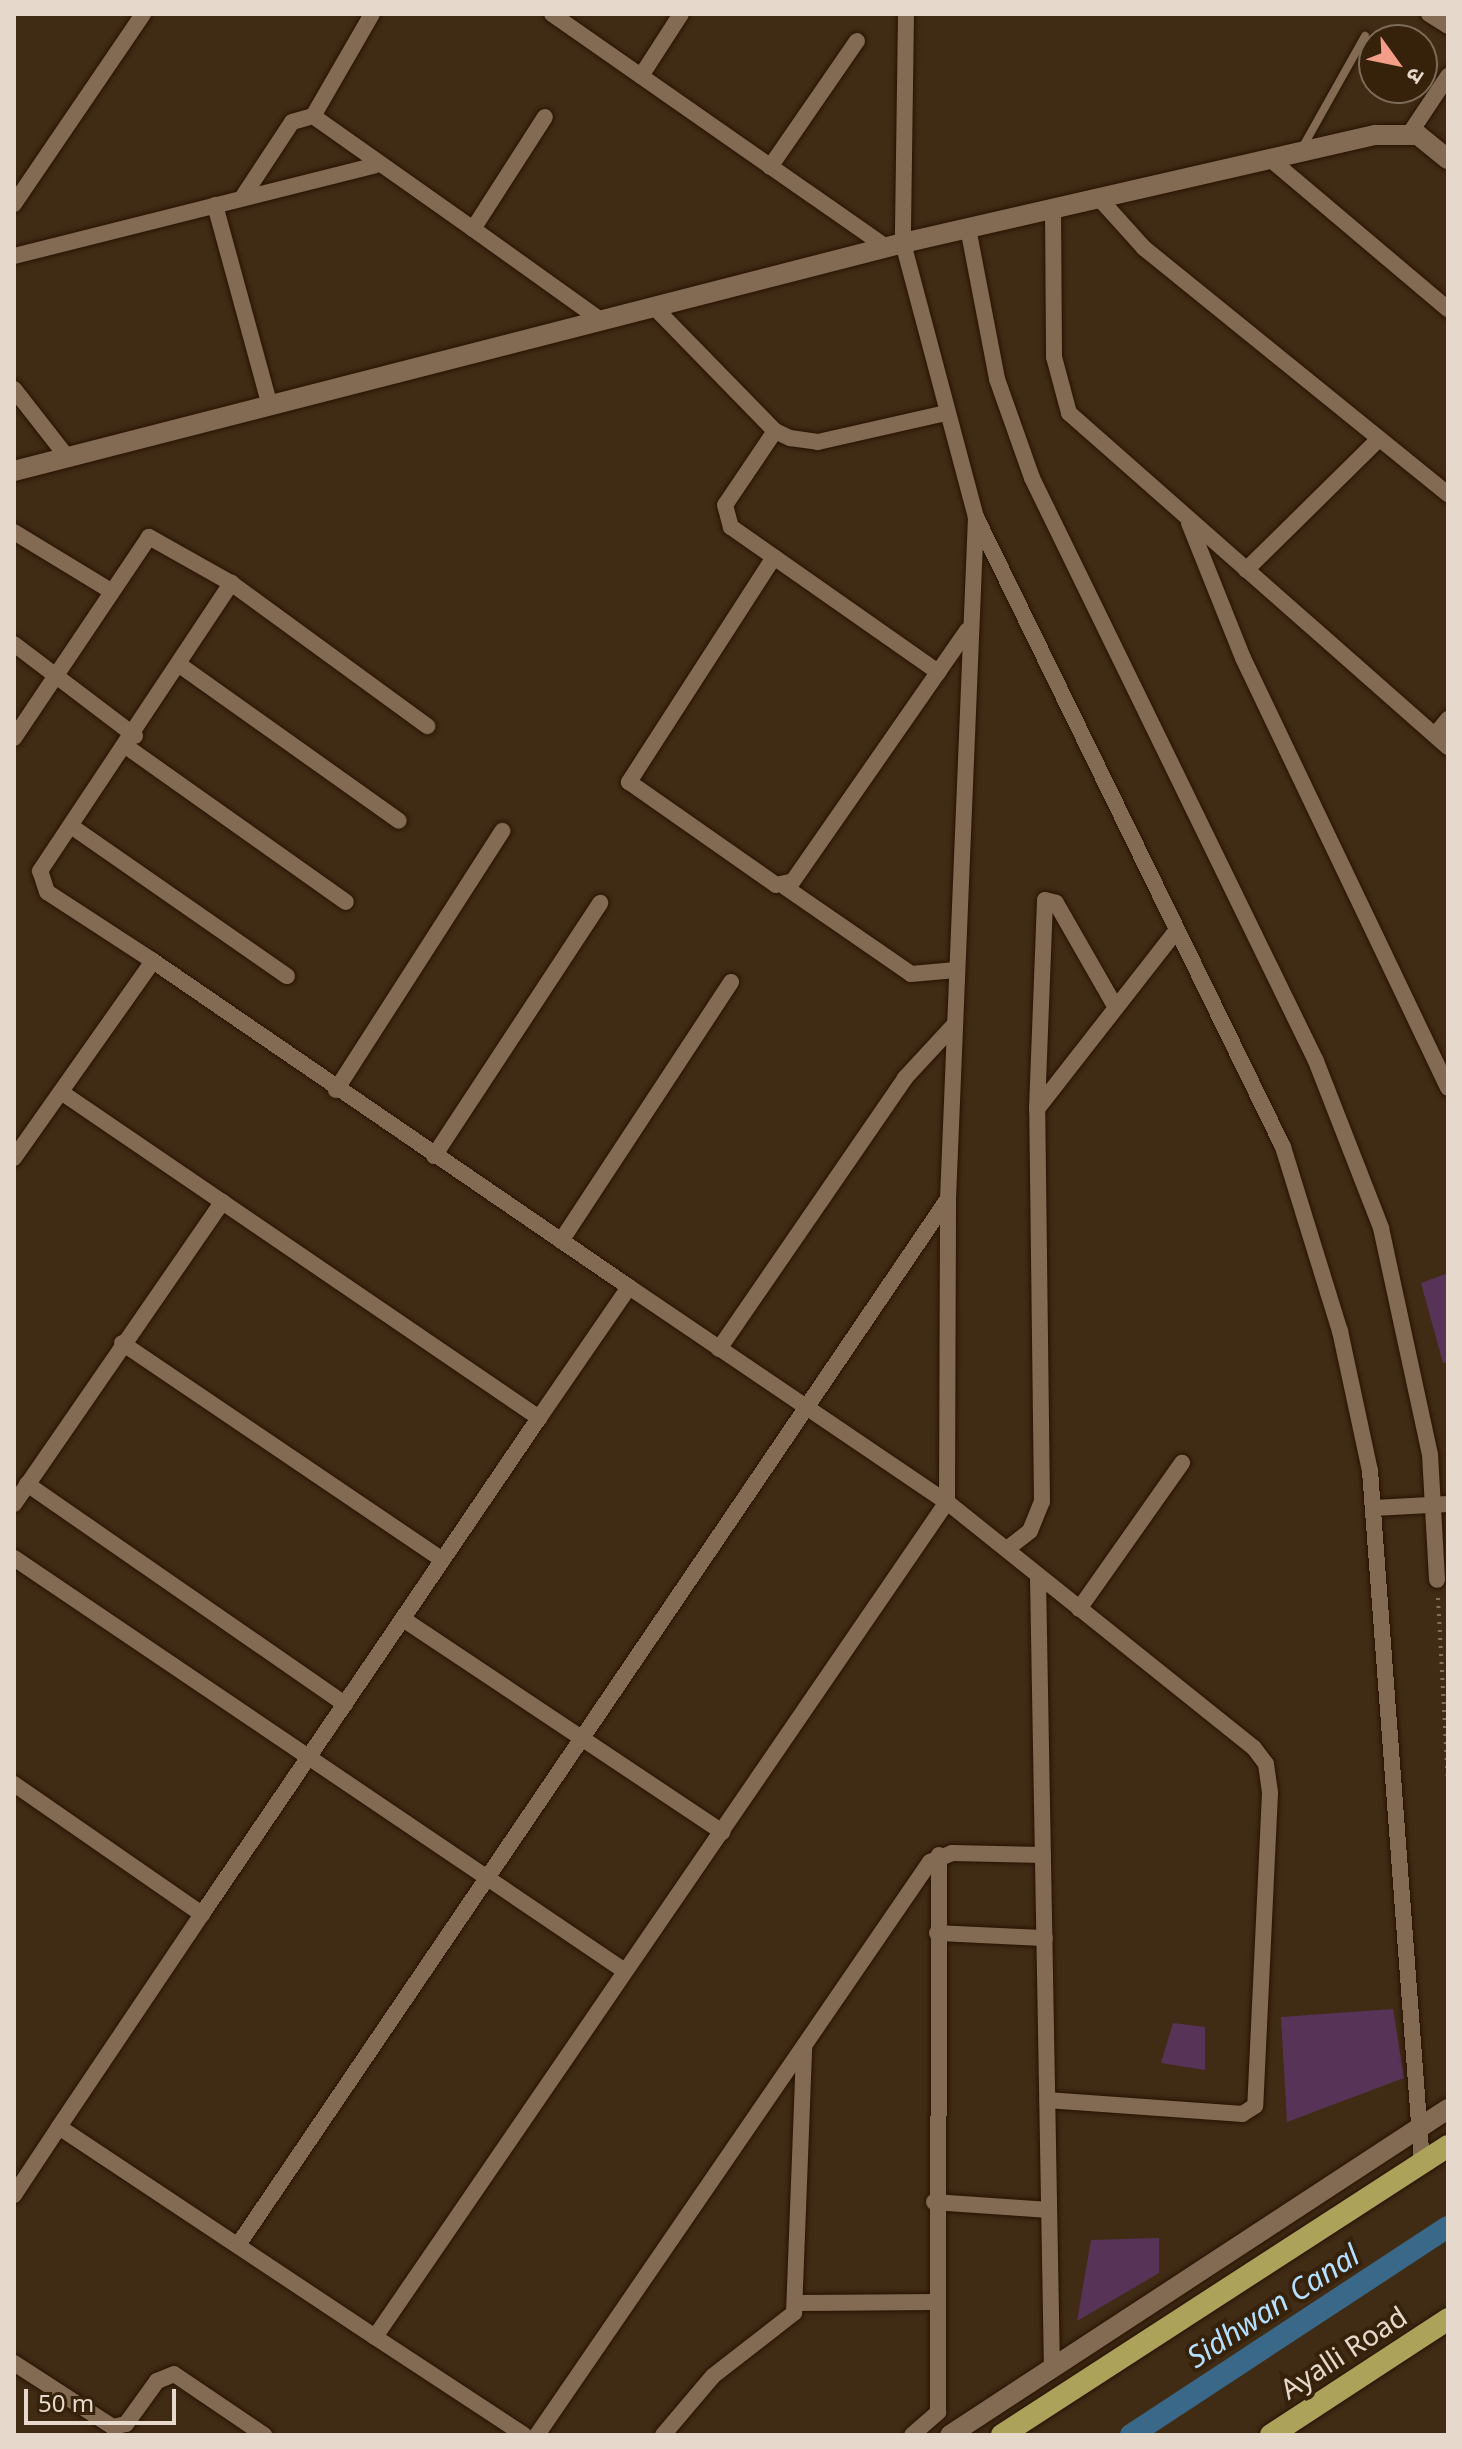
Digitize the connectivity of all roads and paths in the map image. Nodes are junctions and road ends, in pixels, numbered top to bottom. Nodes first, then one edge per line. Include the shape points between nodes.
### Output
1 (143, 14) edge
2 (372, 14) edge
3 (552, 14) edge
4 (681, 14) edge
5 (906, 14) edge
6 (1429, 14) edge
7 (1448, 26) edge
8 (857, 41) dead end
9 (1358, 49) edge
10 (641, 76) junction
11 (1448, 76) edge
12 (313, 116) junction
13 (545, 117) dead end
14 (1410, 133) junction
15 (1301, 151) junction
16 (1269, 158) junction
17 (1448, 159) edge
18 (375, 165) junction
19 (770, 167) junction
20 (244, 195) junction
21 (1099, 198) junction
22 (14, 204) edge
23 (215, 205) junction
24 (1053, 209) junction
25 (473, 229) junction
26 (952, 232) junction
27 (896, 246) junction
28 (14, 256) edge
29 (655, 308) junction
30 (1448, 309) edge
31 (602, 321) junction
32 (14, 389) edge
33 (270, 406) junction
34 (946, 413) junction
35 (775, 431) junction
36 (1379, 439) junction
37 (68, 458) junction
38 (14, 471) edge
39 (1448, 494) edge
40 (976, 517) junction
41 (1186, 518) junction
42 (14, 532) edge
43 (774, 557) junction
44 (1246, 570) junction
45 (231, 583) junction
46 (111, 591) junction
47 (968, 630) junction
48 (14, 644) edge
49 (181, 666) junction
50 (938, 672) junction
51 (56, 676) junction
52 (1448, 719) edge
53 (427, 726) dead end
54 (1435, 735) junction
55 (14, 738) edge
56 (131, 741) junction
57 (1448, 747) edge
58 (399, 821) dead end
59 (71, 826) junction
60 (502, 831) dead end
61 (785, 887) junction
62 (346, 902) dead end
63 (600, 903) dead end
64 (1176, 931) junction
65 (153, 961) junction
66 (956, 970) junction
67 (287, 976) dead end
68 (731, 982) dead end
69 (1115, 1006) junction
70 (954, 1025) junction
71 (1448, 1088) edge
72 (336, 1090) junction
73 (61, 1092) junction
74 (1037, 1109) junction
75 (434, 1156) junction
76 (14, 1158) edge
77 (948, 1199) junction
78 (222, 1202) junction
79 (561, 1241) junction
80 (629, 1287) junction
81 (122, 1343) junction
82 (719, 1349) junction
83 (807, 1408) junction
84 (539, 1418) junction
85 (1182, 1463) dead end
86 (27, 1484) junction
87 (947, 1502) junction
88 (14, 1504) edge
89 (1441, 1505) edge
90 (1374, 1508) junction
91 (1007, 1549) junction
92 (14, 1558) edge
93 (443, 1560) junction
94 (1038, 1577) junction
95 (1437, 1580) joint
96 (1079, 1609) junction
97 (403, 1619) junction
98 (345, 1704) junction
99 (580, 1735) junction
100 (308, 1759) junction
101 (1448, 1782) edge
102 (14, 1784) edge
103 (722, 1832) junction
104 (939, 1855) junction
105 (1043, 1855) junction
106 (482, 1878) junction
107 (202, 1914) junction
108 (937, 1933) junction
109 (1045, 1938) junction
110 (625, 1971) junction
111 (804, 2045) junction
112 (1048, 2100) junction
113 (1434, 2118) edge
114 (59, 2127) junction
115 (1448, 2146) edge
116 (1425, 2160) junction
117 (14, 2195) edge
118 (934, 2202) junction
119 (1049, 2210) junction
120 (238, 2245) junction
121 (936, 2302) junction
122 (798, 2303) junction
123 (1448, 2319) edge
124 (375, 2337) junction
125 (14, 2363) edge
126 (1052, 2369) junction
127 (119, 2432) edge
128 (264, 2435) edge
129 (524, 2435) edge
130 (537, 2435) edge
131 (663, 2435) edge
132 (912, 2435) edge
133 (950, 2435) edge
134 (1002, 2435) edge
135 (1271, 2435) edge

1 - 22 street
2 - 12 street
3 - 10 street
4 - 10 street
5 - 27 street
6 - 7 street
8 - 19 street
9 - 15 lane
10 - 19 street
11 - 14 street
12 - 18 street
12 - 20 street via 292,122
13 - 25 street
14 - 15 street
14 - 17 street
15 - 16 street
16 - 21 street
16 - 30 street
18 - 20 street
18 - 25 street
19 - 27 street
20 - 23 street
21 - 24 street
21 - 36 street via 1144,248
23 - 28 street
23 - 33 street
24 - 26 street
24 - 41 street via 1057,390 1069,413
25 - 31 street
26 - 27 street
26 - 89 street via 1032,478 1316,1061 1381,1228 1408,1329
27 - 29 street
27 - 34 street
29 - 31 street
29 - 35 street
31 - 33 street
32 - 37 street
33 - 37 street
34 - 35 street via 818,442
34 - 40 street
35 - 43 street via 725,505 725,518
36 - 39 street
36 - 44 street
37 - 38 street
40 - 47 street
40 - 64 street
41 - 44 street
41 - 71 street via 1243,658
42 - 46 street
43 - 50 street
43 - 61 street via 629,782
44 - 54 street
45 - 46 street via 149,537
45 - 49 street
45 - 53 street
46 - 51 street
47 - 50 street
47 - 66 street
48 - 51 street
49 - 56 street
49 - 58 street
50 - 61 street
51 - 55 street
51 - 56 street
52 - 54 street
54 - 57 street
56 - 59 street
56 - 62 street
59 - 65 street via 40,871 40,883
59 - 67 street
60 - 72 street
61 - 66 street via 911,974
63 - 75 street
64 - 69 street
64 - 90 street via 1300,1195 1361,1420
65 - 72 street
65 - 73 street
66 - 70 street
68 - 79 street
69 - 74 street
69 - 74 street via 1048,898
70 - 77 street
70 - 82 street via 905,1078
72 - 75 street
73 - 76 street
73 - 78 street
74 - 91 street via 1042,1502 1030,1531
75 - 79 street
77 - 83 street
77 - 87 street
78 - 81 street
78 - 84 street
79 - 80 street
80 - 82 street
80 - 84 street
81 - 86 street
81 - 93 street
82 - 83 street
83 - 87 street
83 - 99 street
84 - 93 street
85 - 96 street
86 - 88 street
86 - 98 street
87 - 91 street
87 - 103 street
89 - 90 street
89 - 95 street
90 - 113 street
91 - 94 street
92 - 100 street
93 - 97 street
94 - 96 street
94 - 105 street
95 - 101 path
96 - 112 street via 1266,1764 1256,2097 1242,2114
97 - 98 street
97 - 99 street
98 - 100 street
99 - 103 street
99 - 106 street
100 - 106 street
100 - 107 street
102 - 107 street
103 - 110 street
104 - 105 street
104 - 108 street
104 - 111 street
105 - 109 street
106 - 110 street
106 - 120 street
107 - 114 street
108 - 109 street
108 - 118 street
109 - 112 street
110 - 124 street
111 - 122 street
111 - 130 street
112 - 119 street
113 - 116 street
113 - 126 street
114 - 117 street
114 - 120 street
115 - 116 highway
116 - 134 highway
118 - 119 street
118 - 121 street
119 - 126 street
120 - 124 street
121 - 122 street
121 - 132 street via 938,2412
122 - 131 street via 788,2322 713,2376
123 - 135 highway, Ayalli Road
124 - 129 street
125 - 127 street
126 - 133 street
127 - 128 street via 165,2374

